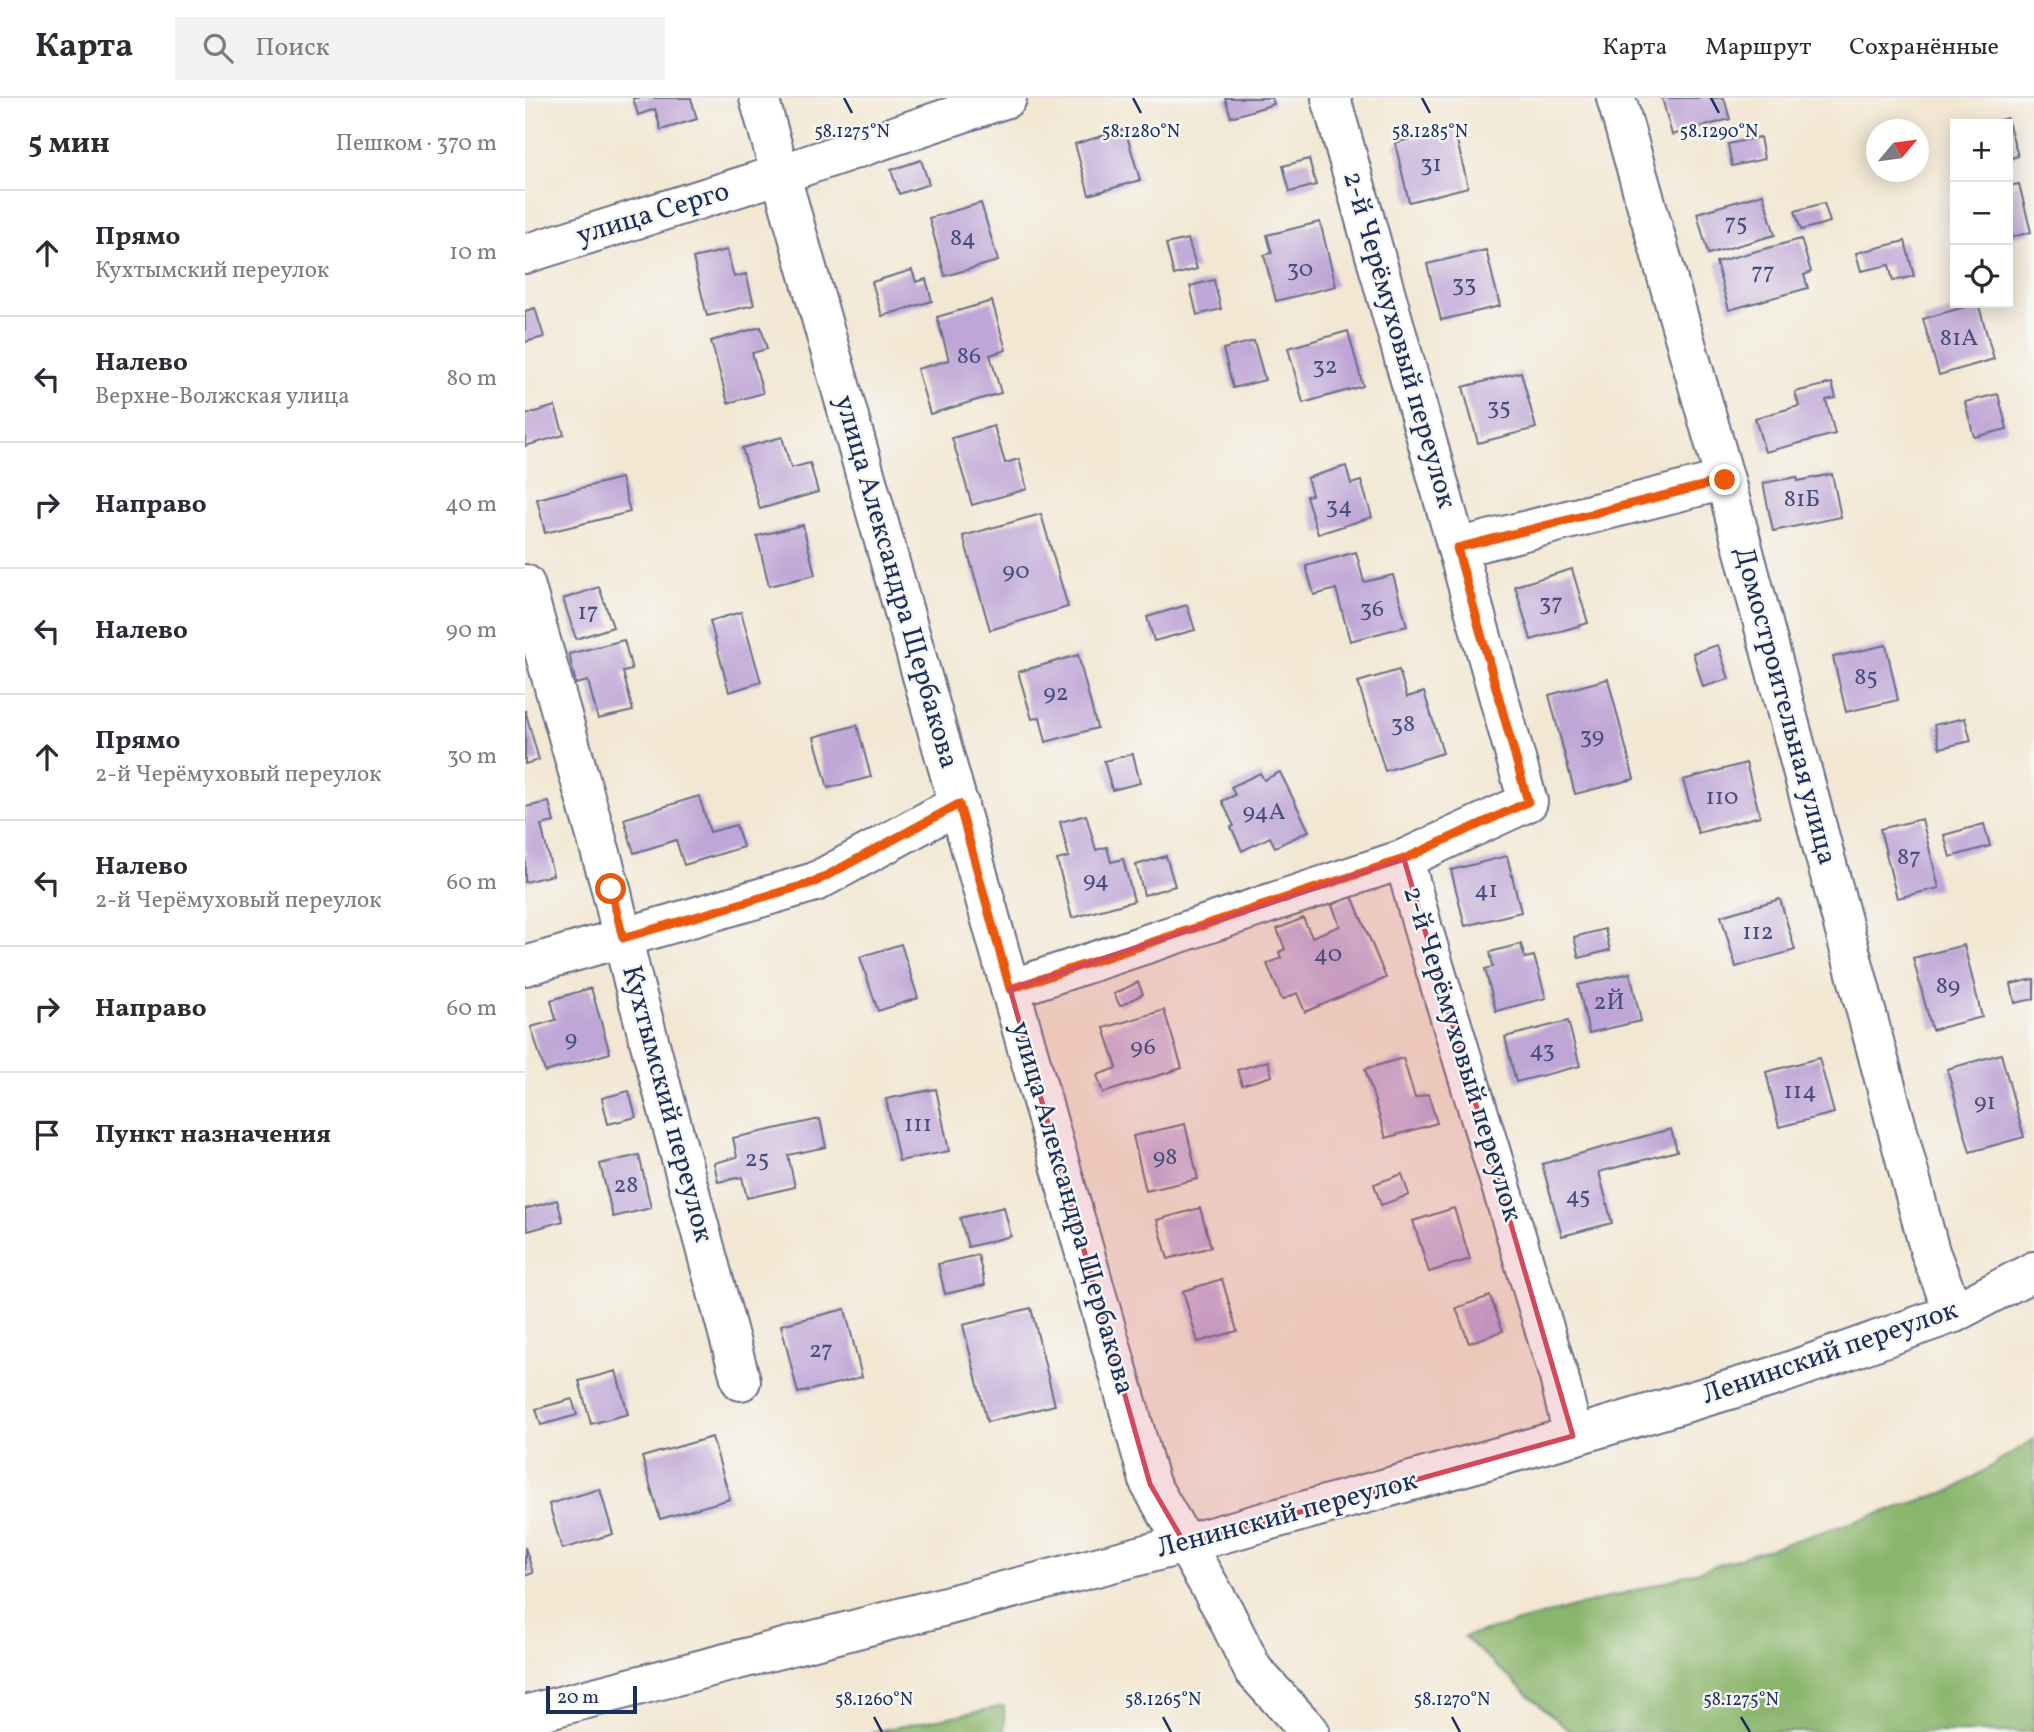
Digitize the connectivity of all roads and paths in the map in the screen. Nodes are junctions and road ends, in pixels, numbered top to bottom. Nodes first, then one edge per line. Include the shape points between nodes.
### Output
1 (759, 98) edge
2 (1007, 98) edge
3 (1332, 98) edge
4 (1616, 98) edge
5 (955, 106) edge
6 (781, 174) junction
7 (525, 254) edge
8 (1725, 480) junction
9 (1457, 548) junction
10 (525, 584) edge
11 (959, 804) junction
12 (1404, 859) junction
13 (623, 938) junction
14 (525, 965) edge
15 (1010, 989) junction
16 (2034, 1271) edge
17 (1954, 1313) junction
18 (741, 1381) dead end
19 (1573, 1436) junction
20 (1185, 1544) junction
21 (525, 1715) edge
22 (1310, 1732) edge

1 - 6 street, улица Александра Щербакова
2 - 5 street, улица Серго
3 - 9 street, 2-й Черёмуховый переулок
4 - 8 street, Домостроительная улица
5 - 6 street, улица Серго
6 - 7 street, улица Серго
6 - 11 street, улица Александра Щербакова
8 - 9 street
8 - 17 street, Домостроительная улица via 1926,1239
9 - 12 street, 2-й Черёмуховый переулок via 1528,802
10 - 13 street, Кухтымский переулок
11 - 13 street via 815,882
11 - 15 street, улица Александра Щербакова
12 - 15 street
12 - 19 street, 2-й Черёмуховый переулок
13 - 14 street
13 - 18 street, Кухтымский переулок
15 - 20 street, улица Александра Щербакова via 1150,1484
16 - 17 street, Ленинский переулок
17 - 19 street, Ленинский переулок via 1776,1377
19 - 20 street, Ленинский переулок
20 - 21 street, Ленинский переулок
20 - 22 street, улица Александра Щербакова via 1253,1670

